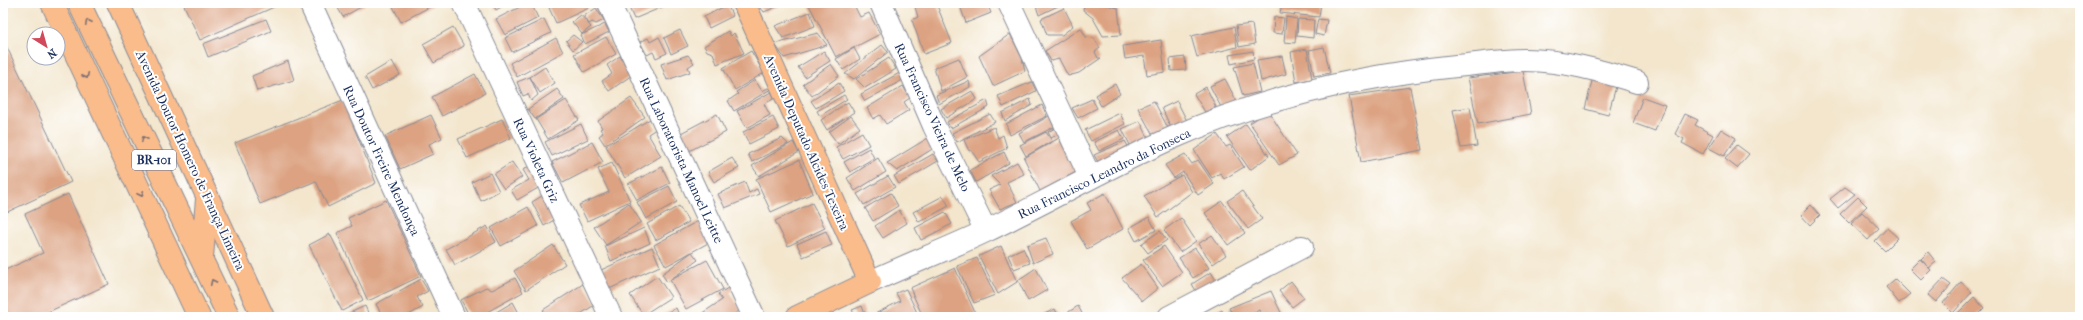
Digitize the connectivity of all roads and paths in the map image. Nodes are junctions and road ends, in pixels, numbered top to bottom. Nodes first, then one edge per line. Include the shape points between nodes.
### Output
1 (52, 3) edge
2 (79, 3) edge
3 (118, 3) edge
4 (310, 3) edge
5 (464, 3) edge
6 (609, 3) edge
7 (744, 3) edge
8 (881, 3) edge
9 (1009, 3) edge
10 (1637, 82) dead end
11 (1090, 176) junction
12 (207, 199) junction
13 (986, 231) junction
14 (1302, 247) dead end
15 (202, 257) junction
16 (870, 282) junction
17 (199, 317) edge
18 (229, 317) edge
19 (264, 317) edge
20 (454, 317) edge
21 (611, 317) edge
22 (754, 317) edge
23 (797, 317) edge
24 (1169, 317) edge

1 -> 17 main road, BR-101
15 -> 2 main road, BR-101
3 - 12 main road, Avenida Doutor Homero de França Limeira
4 - 20 street, Rua Doutor Freire Mendonça
5 - 21 street, Rua Violeta Griz
6 - 22 street, Rua Laboratorista Manoel Leitte
7 - 16 main road, Avenida Deputado Alcides Texeira
8 - 13 street, Rua Francisco Vieira de Melo via 934,126
9 - 11 street
10 - 11 street, Rua Francisco Leandro da Fonseca via 1589,68 1525,60 1422,70 1357,81 1315,89 1239,112 1174,137
11 - 13 street, Rua Francisco Leandro da Fonseca
12 - 15 main road
12 - 19 main road, Avenida Doutor Homero de França Limeira
13 - 16 street, Rua Francisco Leandro da Fonseca
14 - 24 street
18 -> 15 main road, BR-101
16 - 23 main road, Rua Francisco Leandro da Fonseca

